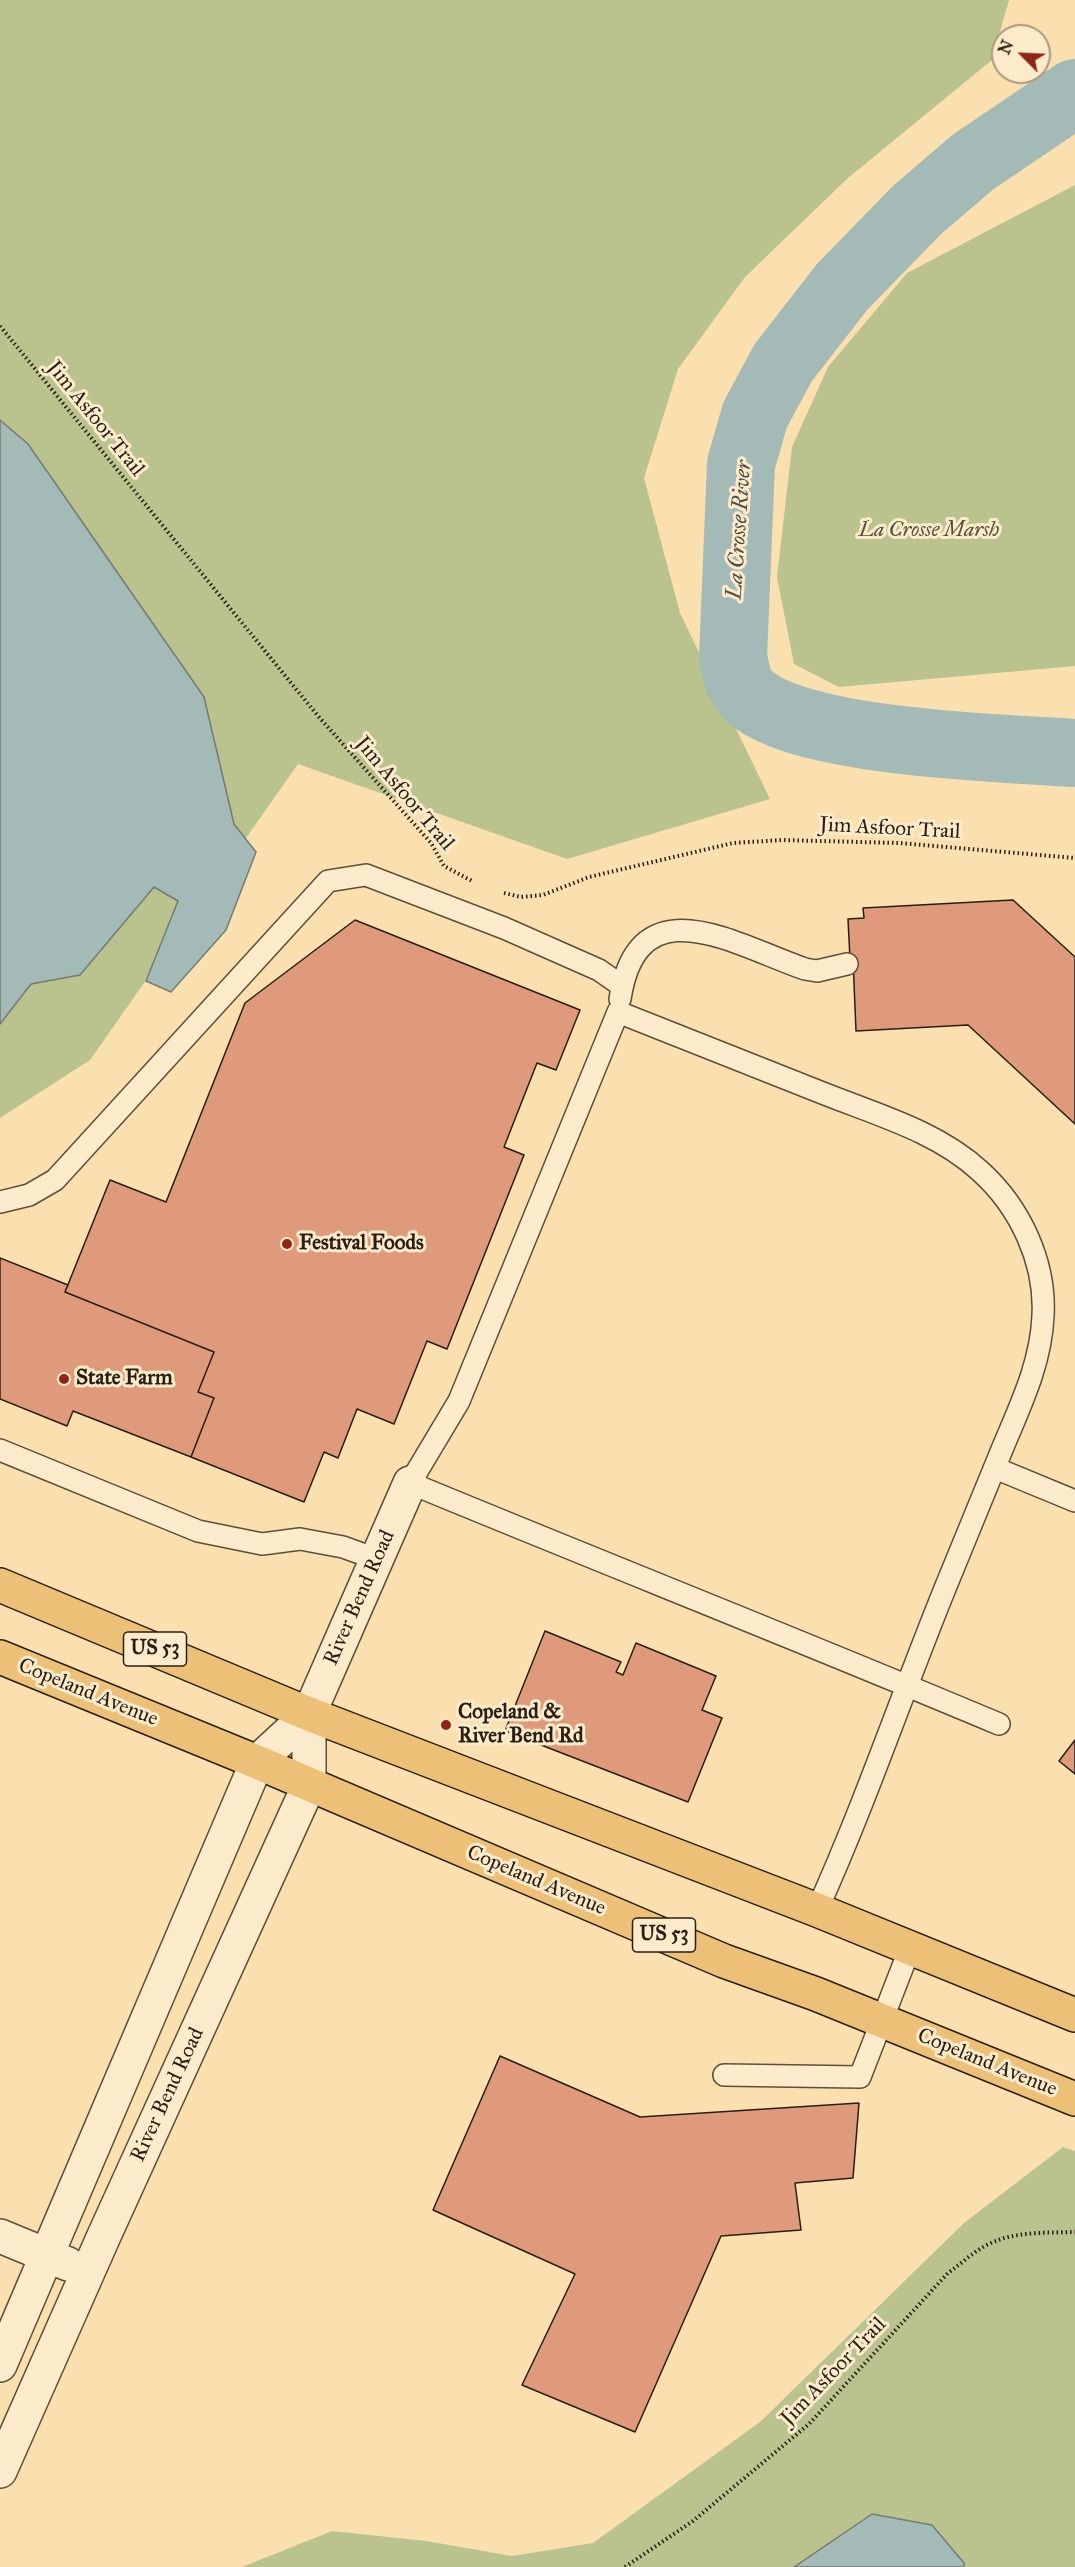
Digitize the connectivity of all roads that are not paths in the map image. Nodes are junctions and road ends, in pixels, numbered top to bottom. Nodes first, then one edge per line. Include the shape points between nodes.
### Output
1 (847, 964) dead end
2 (622, 986) junction
3 (618, 1012) junction
4 (0, 1202) edge
5 (0, 1450) edge
6 (995, 1468) junction
7 (410, 1483) junction
8 (1075, 1501) edge
9 (376, 1559) junction
10 (0, 1585) edge
11 (0, 1657) edge
12 (906, 1685) junction
13 (309, 1714) junction
14 (999, 1724) dead end
15 (257, 1762) junction
16 (309, 1785) junction
17 (817, 1910) junction
18 (910, 1948) junction
19 (1075, 2015) edge
20 (881, 2020) junction
21 (724, 2075) dead end
22 (1075, 2099) edge
23 (0, 2236) edge
24 (47, 2256) junction
25 (88, 2271) junction
26 (0, 2365) edge
27 (0, 2471) edge

1 - 2 lane via 817,971 805,969 712,935 679,928 650,939 631,964
2 - 3 lane
2 - 4 lane via 599,970 504,928 366,875 328,881 55,1180 29,1195
3 - 6 lane via 920,1133 961,1155 999,1189 1028,1238 1043,1307 1032,1376
3 - 7 lane via 459,1401
5 - 9 lane via 198,1531 262,1544 300,1539 343,1547
6 - 8 lane
6 - 12 lane
7 - 9 street, River Bend Road
7 - 12 lane
9 - 13 street, River Bend Road
10 - 13 highway, US 53
11 - 15 highway, Copeland Avenue / US 53
12 - 14 lane
12 - 17 lane
13 - 15 street, River Bend Road
13 - 16 street, River Bend Road
13 - 17 highway, US 53
15 - 16 highway, Copeland Avenue / US 53
15 - 24 street, River Bend Road
16 - 20 highway, Copeland Avenue / US 53 via 724,1960
16 - 25 street, River Bend Road
17 - 18 highway, US 53
18 - 19 highway, US 53
18 - 20 lane
20 - 21 lane via 860,2077
20 - 22 highway, Copeland Avenue / US 53
23 - 24 street
24 - 25 street
24 - 26 street, River Bend Road
25 - 27 street, River Bend Road

